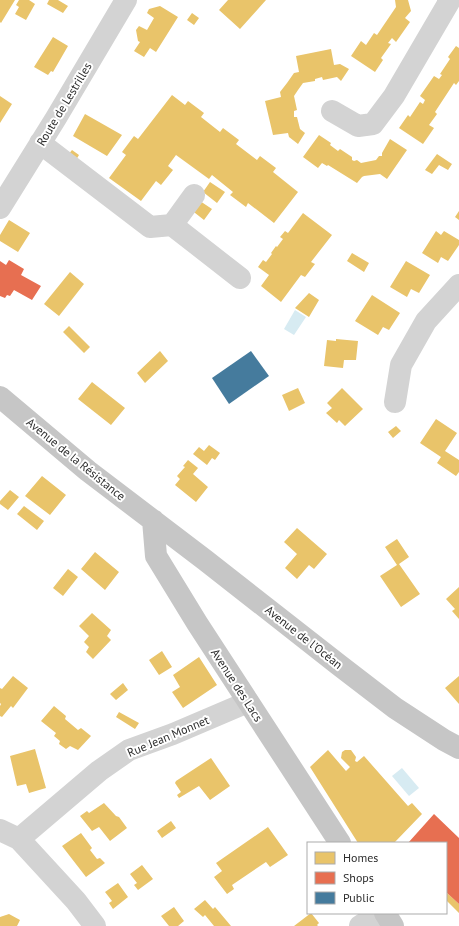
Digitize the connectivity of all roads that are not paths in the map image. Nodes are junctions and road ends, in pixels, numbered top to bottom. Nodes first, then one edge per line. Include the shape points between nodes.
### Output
1 (126, 0) edge
2 (448, 0) edge
3 (332, 111) dead end
4 (40, 143) junction
5 (194, 195) dead end
6 (0, 208) edge
7 (172, 225) junction
8 (240, 278) dead end
9 (459, 286) edge
10 (0, 397) edge
11 (395, 402) dead end
12 (153, 520) junction
13 (248, 702) junction
14 (459, 748) edge
15 (9, 834) edge
16 (339, 842) edge
17 (378, 914) edge
18 (386, 914) edge
19 (95, 926) edge
20 (360, 926) edge
21 (393, 926) edge

1 - 4 street, Route de Lestrilles
2 - 3 street via 394,96 373,124 358,126
4 - 6 street, Route de Lestrilles
4 - 7 street via 150,226
5 - 7 street
7 - 8 street
9 - 11 street via 426,321 401,365
10 - 12 main road, Avenue de la Résistance via 88,471
12 - 13 main road, Avenue des Lacs via 156,556
12 - 14 main road, Avenue de l'Océan via 395,708
13 - 15 street, Rue Jean Monnet via 129,750
13 - 16 main road, Avenue des Lacs
15 - 19 street, Rue Jean Monnet via 76,901
17 - 20 street
18 - 21 main road

